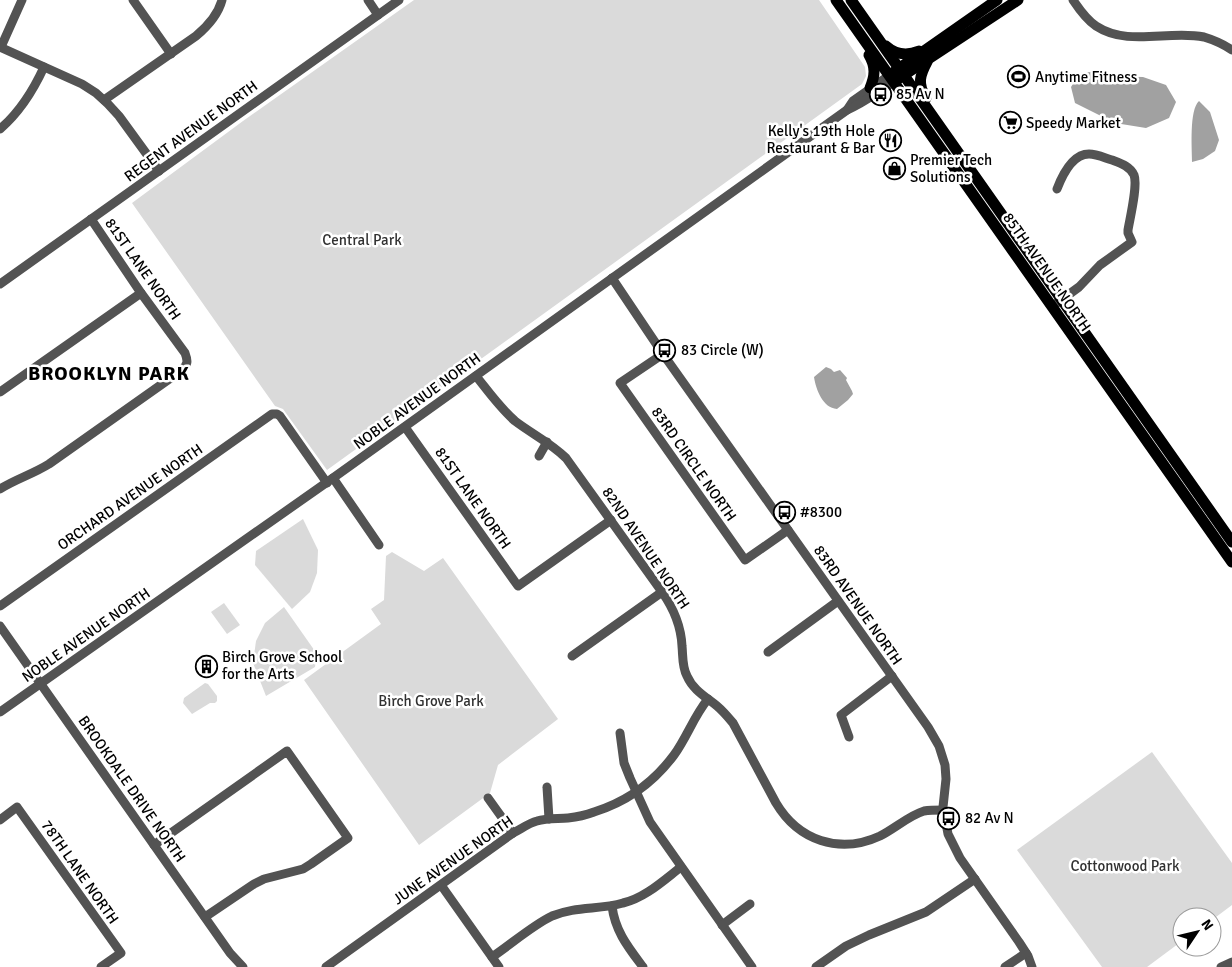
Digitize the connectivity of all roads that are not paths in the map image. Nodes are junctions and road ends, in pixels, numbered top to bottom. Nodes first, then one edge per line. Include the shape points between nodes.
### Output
1 (22, 0) edge
2 (133, 0) edge
3 (222, 0) edge
4 (368, 0) edge
5 (399, 0) edge
6 (831, 0) edge
7 (836, 0) edge
8 (851, 0) edge
9 (997, 0) edge
10 (1018, 0) edge
11 (1072, 0) edge
12 (378, 14) junction
13 (947, 35) junction
14 (878, 39) junction
15 (1, 47) edge
16 (1232, 50) edge
17 (171, 54) junction
18 (928, 60) junction
19 (44, 67) junction
20 (897, 75) junction
21 (870, 88) junction
22 (104, 100) junction
23 (847, 110) junction
24 (0, 129) edge
25 (961, 157) junction
26 (159, 171) junction
27 (1056, 190) dead end
28 (91, 219) junction
29 (612, 278) junction
30 (0, 284) edge
31 (141, 293) junction
32 (1057, 303) junction
33 (663, 354) junction
34 (476, 376) junction
35 (0, 392) edge
36 (405, 427) junction
37 (547, 442) junction
38 (540, 456) dead end
39 (330, 480) junction
40 (0, 489) edge
41 (611, 520) junction
42 (788, 530) junction
43 (1232, 542) edge
44 (379, 545) dead end
45 (1232, 562) edge
46 (662, 592) junction
47 (838, 601) junction
48 (0, 606) edge
49 (0, 626) edge
50 (768, 652) dead end
51 (572, 656) dead end
52 (892, 676) junction
53 (40, 684) junction
54 (708, 699) junction
55 (0, 712) edge
56 (620, 733) dead end
57 (849, 737) dead end
58 (547, 787) dead end
59 (636, 792) junction
60 (488, 798) dead end
61 (944, 810) junction
62 (549, 819) junction
63 (0, 820) edge
64 (514, 833) junction
65 (154, 845) junction
66 (681, 867) junction
67 (975, 879) junction
68 (441, 886) junction
69 (750, 904) dead end
70 (612, 906) junction
71 (205, 917) junction
72 (722, 924) junction
73 (1026, 953) junction
74 (492, 957) junction
75 (1232, 962) edge
76 (101, 967) edge
77 (243, 967) edge
78 (326, 967) edge
79 (499, 967) edge
80 (643, 967) edge
81 (752, 967) edge
82 (816, 967) edge
83 (1006, 967) edge
84 (1032, 967) edge
85 (1221, 967) edge

1 - 15 street
2 - 17 street
3 - 17 street via 215,17 206,27
4 - 12 street
5 - 12 street, REGENT AVENUE NORTH
6 - 21 main road via 873,62 875,74
7 - 20 main road, 85TH AVENUE NORTH
8 - 14 main road, 85TH AVENUE NORTH
9 - 13 main road
10 - 18 main road
11 - 16 street via 1095,25 1117,35 1197,36
12 - 26 street, REGENT AVENUE NORTH
13 - 14 main road via 908,54 893,52
13 - 20 main road
14 - 20 main road, 85TH AVENUE NORTH
15 - 19 street
17 - 22 street
18 - 20 main road
18 - 25 main road via 921,75 922,91 957,142
19 - 22 street via 82,84
19 - 24 street via 30,96
20 - 21 street, NOBLE AVENUE NORTH
20 - 23 street, NOBLE AVENUE NORTH
20 - 25 main road, 85TH AVENUE NORTH
20 - 32 main road, 85TH AVENUE NORTH
21 - 23 street, NOBLE AVENUE NORTH
22 - 26 street
23 - 29 street, NOBLE AVENUE NORTH
25 - 32 main road, 85TH AVENUE NORTH
26 - 28 street, REGENT AVENUE NORTH
27 - 32 street via 1074,160 1088,154 1123,164 1135,181 1128,230 1132,242
28 - 30 street, REGENT AVENUE NORTH
28 - 31 street, 81ST LANE NORTH
29 - 33 street, 83RD AVENUE NORTH
29 - 34 street, NOBLE AVENUE NORTH
31 - 35 street
31 - 40 street, 81ST LANE NORTH via 185,353 186,366 49,464
32 - 43 main road, 85TH AVENUE NORTH
32 - 45 main road, 85TH AVENUE NORTH
33 - 42 street, 83RD AVENUE NORTH
33 - 42 street, 83RD CIRCLE NORTH via 620,383 745,560
34 - 36 street, NOBLE AVENUE NORTH
34 - 37 street, 82ND AVENUE NORTH via 514,420
36 - 39 street, NOBLE AVENUE NORTH
36 - 41 street, 81ST LANE NORTH via 518,586
37 - 38 street
37 - 41 street, 82ND AVENUE NORTH via 566,458
39 - 44 street
39 - 48 street, ORCHARD AVENUE NORTH via 283,419 272,414
39 - 53 street, NOBLE AVENUE NORTH
41 - 46 street, 82ND AVENUE NORTH
42 - 47 street, 83RD AVENUE NORTH
46 - 51 street
46 - 54 street, 82ND AVENUE NORTH via 678,622 685,673 696,690
47 - 50 street
47 - 52 street, 83RD AVENUE NORTH
49 - 53 street, BROOKDALE DRIVE NORTH
52 - 57 street via 841,715
52 - 61 street, 83RD AVENUE NORTH via 939,746 945,765
53 - 55 street, NOBLE AVENUE NORTH
53 - 65 street, BROOKDALE DRIVE NORTH
54 - 59 street, JUNE AVENUE NORTH via 663,769
54 - 61 street, 82ND AVENUE NORTH via 733,723 769,798 791,823 820,840 838,844 877,837 918,813
56 - 59 street via 624,763
58 - 62 street
59 - 62 street, JUNE AVENUE NORTH via 603,810
59 - 66 street via 650,822
60 - 64 street
61 - 67 street, 83RD AVENUE NORTH via 953,846
62 - 64 street, JUNE AVENUE NORTH via 537,821
63 - 76 street, 78TH LANE NORTH via 17,806 121,953
64 - 68 street, JUNE AVENUE NORTH
65 - 71 street, BROOKDALE DRIVE NORTH
65 - 71 street via 287,751 348,838 303,869 264,879
66 - 70 street via 641,896
66 - 72 street
67 - 73 street, 83RD AVENUE NORTH
67 - 82 street via 926,912 846,946
68 - 74 street
68 - 78 street, JUNE AVENUE NORTH
69 - 72 street
70 - 74 street via 580,908 551,917
70 - 80 street via 620,934
71 - 77 street, BROOKDALE DRIVE NORTH
72 - 81 street
73 - 83 street
73 - 84 street, 83RD AVENUE NORTH
74 - 79 street
75 - 85 street

